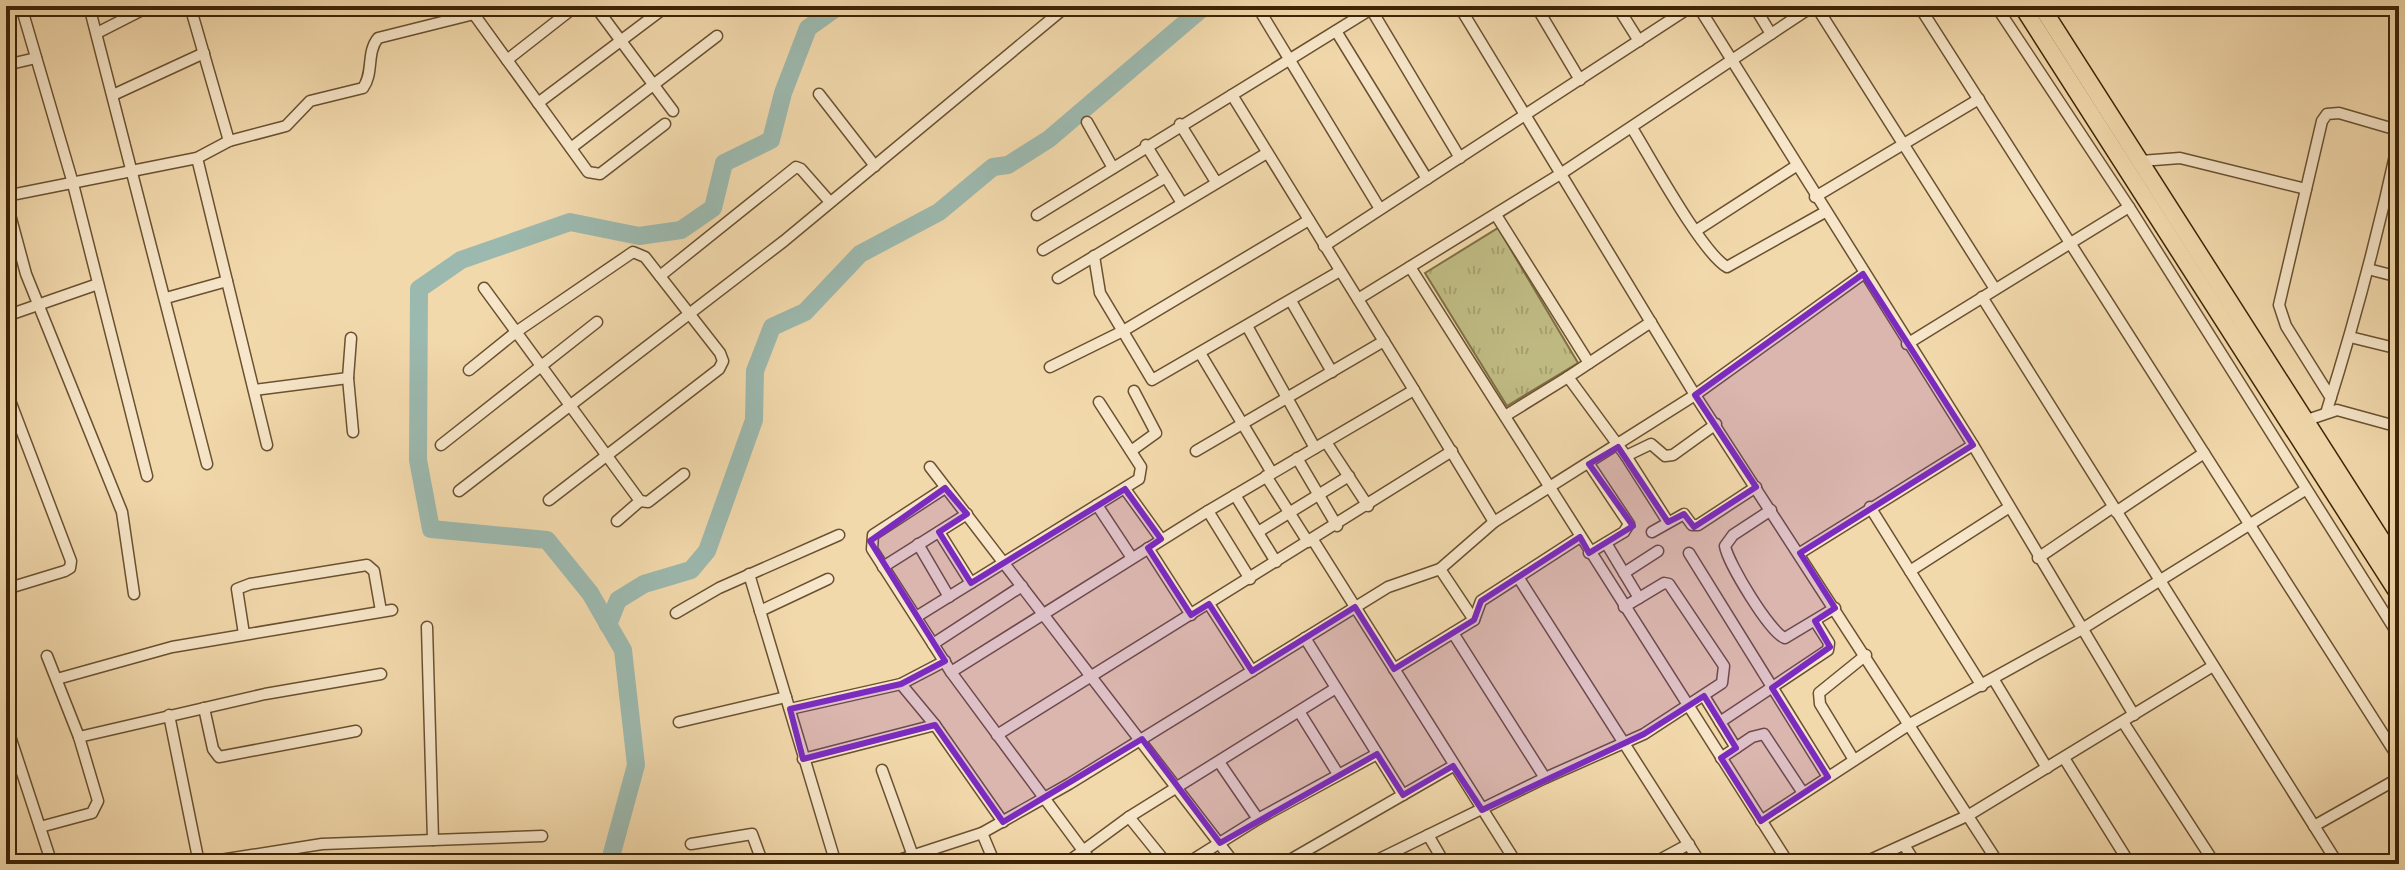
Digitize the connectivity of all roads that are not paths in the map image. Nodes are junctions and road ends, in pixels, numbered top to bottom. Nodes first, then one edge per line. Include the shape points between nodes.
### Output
1 (21, 6) edge
2 (89, 6) edge
3 (150, 6) edge
4 (190, 6) edge
5 (485, 6) edge
6 (576, 6) edge
7 (595, 6) edge
8 (667, 6) edge
9 (1067, 6) edge
10 (1257, 6) edge
11 (1459, 6) edge
12 (1536, 6) edge
13 (1617, 6) edge
14 (1695, 6) edge
15 (1754, 6) edge
16 (1814, 6) edge
17 (1919, 6) edge
18 (1996, 6) edge
19 (2022, 6) edge
20 (2041, 6) edge
21 (1373, 8) edge
22 (471, 10) edge
23 (1799, 10) edge
24 (1336, 31) junction
25 (97, 33) junction
26 (1771, 34) junction
27 (717, 36) dead end
28 (1639, 41) junction
29 (621, 42) junction
30 (204, 53) junction
31 (36, 58) junction
32 (1289, 59) junction
33 (507, 60) junction
34 (1731, 61) junction
35 (6, 65) edge
36 (1580, 80) junction
37 (654, 86) junction
38 (819, 94) dead end
39 (113, 95) junction
40 (1232, 95) junction
41 (1979, 99) junction
42 (538, 103) junction
43 (673, 111) dead end
44 (1525, 116) junction
45 (1087, 122) dead end
46 (665, 124) dead end
47 (1180, 124) junction
48 (1632, 128) junction
49 (229, 141) junction
50 (1146, 145) junction
51 (1903, 145) junction
52 (571, 148) junction
53 (1267, 153) junction
54 (197, 158) junction
55 (1460, 158) junction
56 (2141, 161) junction
57 (875, 166) junction
58 (1796, 166) junction
59 (1113, 168) junction
60 (134, 171) junction
61 (1562, 173) junction
62 (1166, 177) junction
63 (1427, 179) junction
64 (72, 180) junction
65 (1216, 182) junction
66 (2306, 189) junction
67 (1815, 197) junction
68 (2386, 197) junction
69 (6, 198) edge
70 (2399, 200) edge
71 (830, 202) junction
72 (1182, 203) junction
73 (2129, 207) junction
74 (1380, 209) junction
75 (1825, 212) junction
76 (1037, 215) dead end
77 (1496, 215) junction
78 (1309, 220) junction
79 (1697, 230) junction
80 (2071, 242) junction
81 (1324, 246) junction
82 (1043, 250) dead end
83 (1094, 256) junction
84 (1410, 267) junction
85 (2368, 269) junction
86 (1340, 271) junction
87 (1863, 274) junction
88 (660, 276) junction
89 (2399, 277) edge
90 (1058, 278) dead end
91 (227, 281) junction
92 (98, 284) junction
93 (484, 288) dead end
94 (1995, 289) junction
95 (1982, 297) junction
96 (166, 298) junction
97 (1358, 299) junction
98 (1291, 301) junction
99 (37, 305) junction
100 (689, 314) junction
101 (6, 316) edge
102 (597, 322) dead end
103 (1651, 322) junction
104 (1247, 326) junction
105 (1123, 331) junction
106 (516, 332) junction
107 (2350, 337) junction
108 (351, 338) dead end
109 (1384, 341) junction
110 (1907, 344) junction
111 (2399, 349) edge
112 (1200, 353) junction
113 (1589, 363) junction
114 (541, 367) junction
115 (1050, 367) dead end
116 (469, 370) dead end
117 (1332, 372) junction
118 (1568, 377) junction
119 (348, 378) junction
120 (6, 390) edge
121 (254, 390) junction
122 (1414, 390) junction
123 (1134, 391) dead end
124 (1695, 395) junction
125 (2331, 398) junction
126 (1287, 399) junction
127 (1099, 402) dead end
128 (570, 407) junction
129 (2327, 410) junction
130 (1505, 416) junction
131 (2307, 420) junction
132 (1716, 424) junction
133 (1243, 425) junction
134 (2399, 427) edge
135 (353, 432) dead end
136 (1326, 442) junction
137 (267, 445) dead end
138 (441, 445) dead end
139 (1973, 445) junction
140 (1618, 447) junction
141 (1315, 448) junction
142 (1131, 451) junction
143 (1196, 451) dead end
144 (1452, 451) junction
145 (2204, 453) junction
146 (1626, 456) junction
147 (607, 457) junction
148 (1297, 458) junction
149 (207, 464) dead end
150 (1589, 464) junction
151 (930, 467) dead end
152 (684, 474) dead end
153 (1269, 474) junction
154 (147, 476) dead end
155 (1349, 476) junction
156 (1756, 487) junction
157 (945, 488) junction
158 (1549, 488) junction
159 (1125, 489) junction
160 (2305, 490) junction
161 (459, 491) dead end
162 (1235, 495) junction
163 (1318, 495) junction
164 (549, 500) dead end
165 (640, 501) junction
166 (1097, 505) junction
167 (1368, 506) junction
168 (1870, 507) junction
169 (2008, 508) junction
170 (2114, 509) junction
171 (1771, 510) junction
172 (1208, 511) junction
173 (1289, 512) junction
174 (967, 514) junction
175 (617, 521) dead end
176 (1494, 522) junction
177 (1668, 522) junction
178 (2249, 525) junction
179 (1337, 526) junction
180 (939, 532) junction
181 (1258, 532) junction
182 (1652, 532) dead end
183 (839, 535) dead end
184 (1580, 537) junction
185 (1161, 539) junction
186 (1310, 541) junction
187 (1606, 543) junction
188 (918, 544) junction
189 (1148, 548) junction
190 (1658, 551) dead end
191 (1589, 553) junction
192 (1689, 553) dead end
193 (1800, 553) junction
194 (1132, 558) junction
195 (2038, 558) junction
196 (1004, 562) junction
197 (1276, 562) junction
198 (883, 567) junction
199 (2399, 567) edge
200 (1440, 569) junction
201 (1910, 571) junction
202 (1624, 573) junction
203 (749, 574) junction
204 (1518, 577) junction
205 (828, 579) dead end
206 (1250, 579) junction
207 (2160, 581) junction
208 (971, 583) junction
209 (1022, 586) junction
210 (6, 589) edge
211 (134, 594) dead end
212 (2399, 595) edge
213 (949, 597) junction
214 (1639, 598) junction
215 (1209, 604) junction
216 (1355, 607) junction
217 (1624, 607) junction
218 (1835, 608) junction
219 (760, 611) junction
220 (676, 613) dead end
221 (1042, 613) junction
222 (1191, 615) junction
223 (916, 617) junction
224 (1474, 620) junction
225 (1815, 621) junction
226 (427, 627) dead end
227 (2082, 629) junction
228 (1453, 633) junction
229 (244, 634) junction
230 (2399, 636) edge
231 (1305, 638) junction
232 (933, 644) junction
233 (1866, 655) junction
234 (47, 656) dead end
235 (945, 661) junction
236 (2213, 666) junction
237 (1394, 669) junction
238 (1252, 671) junction
239 (951, 672) junction
240 (381, 674) dead end
241 (1093, 675) junction
242 (57, 679) junction
243 (1994, 680) junction
244 (901, 684) junction
245 (1982, 686) junction
246 (1336, 688) junction
247 (1772, 688) junction
248 (1704, 696) junction
249 (786, 697) junction
250 (1688, 707) junction
251 (204, 708) junction
252 (790, 709) junction
253 (1300, 713) junction
254 (169, 715) junction
255 (2134, 715) junction
256 (679, 722) dead end
257 (1720, 722) junction
258 (2123, 722) junction
259 (6, 724) edge
260 (1910, 724) junction
261 (935, 725) junction
262 (356, 731) dead end
263 (997, 735) junction
264 (79, 737) junction
265 (1142, 739) junction
266 (1625, 743) junction
267 (1736, 748) junction
268 (1377, 754) junction
269 (1721, 758) junction
270 (2064, 758) junction
271 (803, 759) junction
272 (2399, 759) edge
273 (1854, 760) junction
274 (1219, 762) junction
275 (1453, 766) junction
276 (2047, 768) junction
277 (882, 770) dead end
278 (1338, 774) junction
279 (1828, 777) junction
280 (1545, 778) junction
281 (2399, 778) edge
282 (1178, 787) junction
283 (1803, 793) junction
284 (1403, 795) junction
285 (1043, 799) junction
286 (1482, 810) junction
287 (1969, 815) junction
288 (1129, 817) junction
289 (1258, 819) junction
290 (1761, 821) junction
291 (1003, 822) junction
292 (2314, 826) junction
293 (40, 827) junction
294 (982, 833) junction
295 (1428, 835) junction
296 (542, 836) dead end
297 (433, 840) junction
298 (1220, 843) junction
299 (691, 844) dead end
300 (1689, 844) junction
301 (1904, 845) junction
302 (1085, 851) junction
303 (913, 856) junction
304 (220, 862) edge
305 (52, 864) edge
306 (197, 864) edge
307 (763, 864) edge
308 (836, 864) edge
309 (887, 864) edge
310 (995, 864) edge
311 (1065, 864) edge
312 (1093, 864) edge
313 (1167, 864) edge
314 (1186, 864) edge
315 (1235, 864) edge
316 (1283, 864) edge
317 (1369, 864) edge
318 (1445, 864) edge
319 (1517, 864) edge
320 (1652, 864) edge
321 (1701, 864) edge
322 (1789, 864) edge
323 (1861, 864) edge
324 (1916, 864) edge
325 (1999, 864) edge
326 (2130, 864) edge
327 (2215, 864) edge
328 (2338, 864) edge

1 - 31 street
2 - 25 street
3 - 25 street
4 - 30 street
5 - 22 street
6 - 33 street
7 - 29 street
8 - 29 street
9 - 57 street
10 - 32 street
11 - 44 street
12 - 36 street
13 - 28 street
14 - 28 street
14 - 34 street
15 - 26 street
16 - 23 street
16 - 51 street
17 - 41 street
18 - 73 street
19 - 212 highway
20 - 56 highway
21 - 24 street
21 - 55 street
22 - 33 street
22 - 49 street via 378,38 363,88 310,101 286,126
23 - 26 street
24 - 32 street
24 - 63 street
25 - 39 street
26 - 34 street
27 - 37 street
28 - 36 street
29 - 37 street
29 - 42 street
30 - 39 street
30 - 49 street
31 - 35 street
31 - 64 street
32 - 40 street
32 - 74 street
33 - 42 street
34 - 48 street
34 - 58 street
36 - 44 street
37 - 43 street
37 - 52 street
38 - 57 street
39 - 60 street
40 - 47 street
40 - 53 street
41 - 51 street
41 - 80 street
42 - 52 street
44 - 55 street
44 - 61 street
45 - 59 street
46 - 52 street via 593,176
47 - 50 street
47 - 65 street
48 - 61 street
48 - 79 street
49 - 54 street
50 - 59 street
50 - 62 street
51 - 67 street
51 - 94 street
53 - 65 street
53 - 78 street
54 - 60 street
54 - 91 street
55 - 63 street
56 - 66 street via 2180,158
56 - 131 highway
57 - 71 street
58 - 67 street
58 - 79 street
59 - 76 street
60 - 64 street
60 - 96 street
61 - 77 street
61 - 103 street
62 - 72 street
62 - 82 street
63 - 74 street
64 - 69 street
64 - 92 street
65 - 72 street
66 - 68 street via 2322,121 2327,114 2339,113 2398,133
66 - 125 street via 2279,305 2286,326
67 - 75 street
68 - 70 street
68 - 85 street
69 - 99 street
71 - 88 street via 796,167
71 - 100 street
72 - 83 street
73 - 80 street
73 - 160 street
74 - 81 street
75 - 79 street via 1727,267
75 - 87 street
77 - 84 street
77 - 113 street
78 - 81 street
78 - 105 street
80 - 94 street
80 - 145 street
81 - 86 street
83 - 90 street
83 - 105 street via 1100,293
84 - 97 street
84 - 130 street
85 - 89 street
85 - 107 street
86 - 97 street
86 - 98 street
87 - 110 street
87 - 124 street
88 - 100 street
88 - 106 street via 645,257 633,252
91 - 96 street
91 - 121 street
92 - 99 street
92 - 154 street
93 - 106 street
94 - 95 street
95 - 110 street
95 - 170 street
96 - 149 street
97 - 109 street
98 - 104 street
98 - 117 street
99 - 101 street
99 - 211 street via 122,512
100 - 128 street
100 - 147 street via 720,353 723,365
102 - 114 street
103 - 113 street
103 - 124 street
104 - 112 street
104 - 126 street
105 - 112 street via 1152,380
105 - 115 street
106 - 114 street
106 - 116 street
107 - 111 street
107 - 125 street
108 - 119 street
109 - 117 street
109 - 122 street
110 - 139 street
112 - 133 street
113 - 118 street
114 - 128 street
114 - 138 street
117 - 126 street
118 - 130 street
118 - 140 street
119 - 121 street
119 - 135 street
120 - 210 street via 71,561 65,571
121 - 137 street
122 - 136 street
122 - 144 street
123 - 142 street via 1156,433
124 - 132 street
124 - 140 street
125 - 129 street
126 - 133 street
126 - 141 street
127 - 142 street
128 - 147 street
128 - 161 street
129 - 131 street
129 - 134 street
130 - 158 street
131 - 199 highway
132 - 146 street via 1669,456 1651,444
132 - 156 street
133 - 143 street
133 - 153 street
136 - 141 street
136 - 155 street
139 - 168 street
139 - 169 street
140 - 146 street
140 - 150 street
141 - 148 street
142 - 159 street via 1142,474
144 - 167 street
144 - 176 street
145 - 170 street
145 - 178 street
146 - 177 street
147 - 164 street
147 - 165 street
148 - 153 street
148 - 163 street
150 - 158 street
150 - 187 street via 1629,524
151 - 157 street
152 - 165 street via 648,502
153 - 162 street
153 - 173 street
155 - 163 street
155 - 167 street
156 - 171 street
156 - 177 street via 1698,525 1684,514
157 - 174 street
157 - 198 street via 873,535 872,549
158 - 176 street
158 - 184 street
159 - 166 street
159 - 185 street
160 - 178 street
160 - 230 street
162 - 172 street
162 - 181 street
163 - 173 street
163 - 179 street
165 - 175 street
166 - 194 street
166 - 196 street
167 - 179 street
168 - 193 street
168 - 201 street
169 - 195 street
169 - 201 street
170 - 195 street
170 - 207 street
171 - 193 street
171 - 225 street via 1733,535 1726,553 1780,636 1791,636
172 - 185 street
172 - 206 street
173 - 181 street
173 - 186 street
174 - 180 street
174 - 196 street
176 - 200 street
177 - 182 street
178 - 207 street
178 - 272 street
179 - 186 street
180 - 188 street
180 - 208 street
181 - 197 street
183 - 203 street
184 - 191 street
184 - 204 street
185 - 189 street
186 - 197 street
186 - 216 street
187 - 191 street
187 - 202 street
188 - 198 street
188 - 213 street
189 - 194 street
189 - 222 street
190 - 202 street
191 - 217 street
192 - 247 street
193 - 218 street
194 - 221 street
195 - 227 street
196 - 208 street
196 - 209 street
197 - 206 street
198 - 223 street
200 - 216 street via 1388,587
200 - 224 street
201 - 245 street
202 - 214 street
203 - 219 street
203 - 220 street
204 - 224 street via 1481,601
204 - 266 street
205 - 219 street
206 - 215 street
207 - 227 street
207 - 236 street
208 - 213 street
209 - 221 street
209 - 232 street
213 - 223 street
214 - 217 street
214 - 248 street via 1664,583 1672,587 1726,672 1722,683
215 - 222 street
215 - 238 street
216 - 231 street
216 - 237 street
217 - 250 street
218 - 225 street
218 - 233 street
219 - 249 street
221 - 239 street
221 - 241 street
222 - 241 street
223 - 232 street
224 - 228 street
225 - 247 street via 1828,650
226 - 297 street
227 - 243 street
227 - 255 street
228 - 237 street
228 - 280 street
229 - 229 street via 237,589 367,565 374,571 386,610
229 - 242 street via 140,654
231 - 238 street
231 - 246 street
232 - 235 street
233 - 260 street
233 - 273 street via 1819,693 1820,704
234 - 242 street
235 - 239 street
235 - 244 street
236 - 255 street
236 - 292 street
237 - 275 street
238 - 265 street
239 - 263 street
240 - 251 street
241 - 263 street
241 - 265 street
242 - 264 street
243 - 245 street
243 - 276 street
244 - 252 street
244 - 261 street
245 - 260 street
246 - 253 street
246 - 268 street
247 - 257 street
247 - 279 street
248 - 250 street
248 - 257 street
249 - 252 street
249 - 256 street
250 - 266 street
250 - 269 street
251 - 254 street
251 - 262 street via 219,757
252 - 271 street
253 - 274 street
253 - 278 street
254 - 264 street
254 - 306 street
255 - 258 street
257 - 267 street
258 - 270 street
258 - 327 street
259 - 293 street
260 - 273 street
260 - 287 street
261 - 271 street
261 - 291 street
263 - 285 street
264 - 293 street via 97,809
265 - 282 street
265 - 285 street
266 - 280 street
266 - 300 street
267 - 269 street
267 - 283 street via 1759,734 1768,736
268 - 278 street
268 - 284 street
269 - 290 street
270 - 276 street
270 - 326 street
271 - 308 street
273 - 279 street
274 - 282 street
274 - 289 street
275 - 284 street
275 - 286 street
276 - 287 street
277 - 303 street
278 - 289 street
279 - 283 street
280 - 286 street
281 - 292 street
282 - 288 street
282 - 298 street
283 - 290 street
284 - 316 street
285 - 291 street
285 - 302 street
286 - 295 street
286 - 319 street
287 - 301 street
287 - 325 street
288 - 302 street
288 - 313 street
289 - 298 street
290 - 322 street
291 - 294 street
292 - 328 street
293 - 305 street
294 - 303 street
294 - 310 street
295 - 317 street
295 - 318 street
296 - 297 street
297 - 304 street via 322,844
298 - 314 street
298 - 315 street
299 - 307 street via 752,834
300 - 320 street
300 - 321 street
301 - 323 street
301 - 324 street
302 - 311 street
302 - 312 street
303 - 309 street
304 - 306 street

